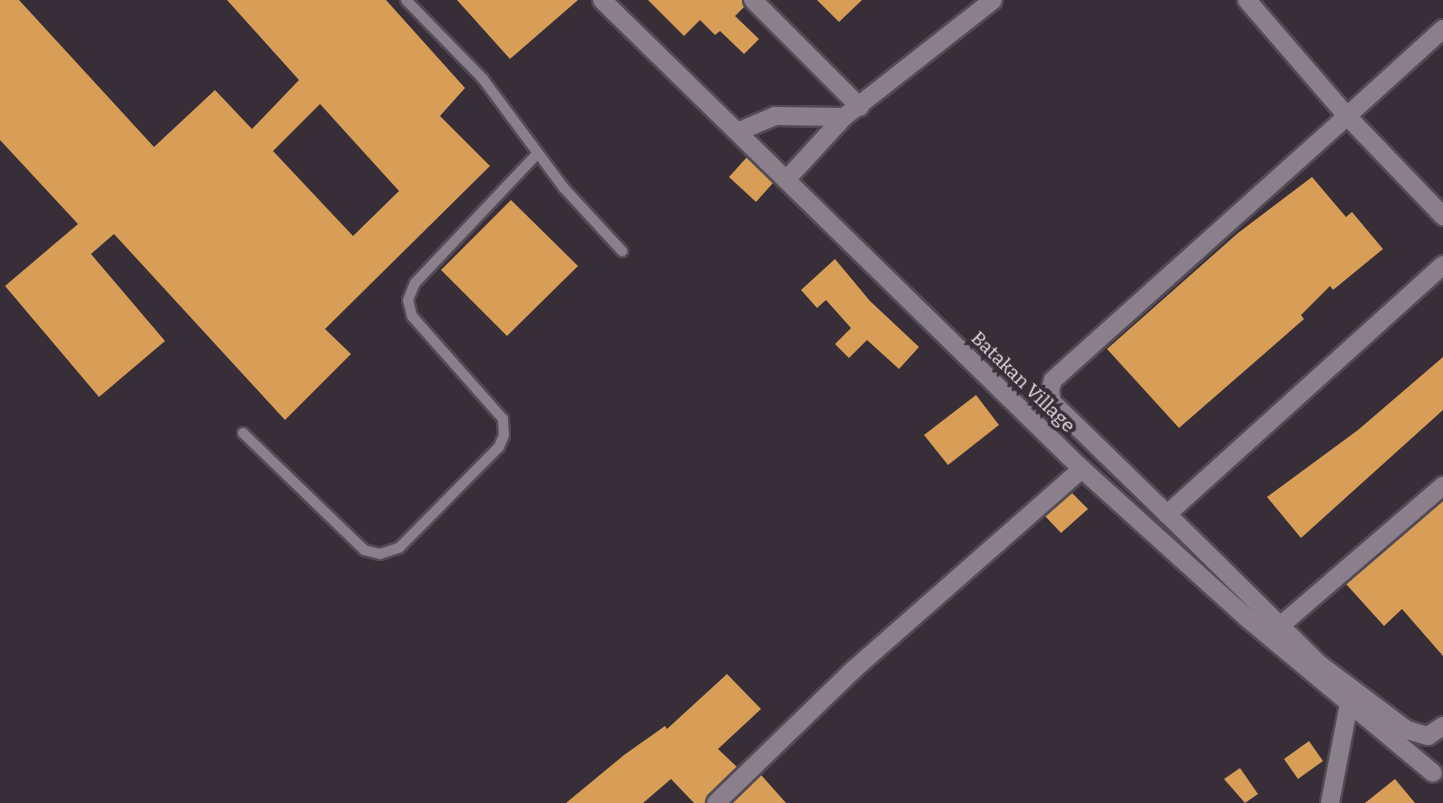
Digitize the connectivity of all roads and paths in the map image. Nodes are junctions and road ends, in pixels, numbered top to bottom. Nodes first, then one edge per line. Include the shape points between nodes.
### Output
1 (406, 0) edge
2 (602, 0) edge
3 (753, 0) edge
4 (1247, 0) edge
5 (989, 1) edge
6 (1443, 29) edge
7 (860, 107) junction
8 (1346, 116) junction
9 (844, 117) junction
10 (737, 132) junction
11 (538, 153) junction
12 (786, 180) junction
13 (1443, 216) edge
14 (622, 251) dead end
15 (1443, 265) edge
16 (243, 433) dead end
17 (1082, 469) junction
18 (1443, 486) edge
19 (1167, 514) junction
20 (1280, 625) junction
21 (1347, 712) junction
22 (1443, 726) edge
23 (1433, 773) dead end
24 (716, 803) edge
25 (1330, 803) edge

1 - 11 lane via 483,79
2 - 10 street, Batakan Village
3 - 7 street
4 - 8 street
5 - 7 street
6 - 8 street
7 - 9 street
8 - 13 street
8 - 19 street via 1053,380 1052,402
9 - 10 street via 775,116
9 - 12 street
10 - 12 street, Batakan Village
11 - 14 lane
11 - 16 lane via 415,284 408,300 412,316 503,419 504,435 499,447 399,548 380,554 364,550
12 - 17 street, Batakan Village
15 - 19 street
17 - 21 street, Batakan Village
17 - 24 street via 852,671
18 - 20 street
19 - 20 street
20 - 22 street via 1319,664 1407,730 1428,736
21 - 23 street, Batakan Village
21 - 25 street

